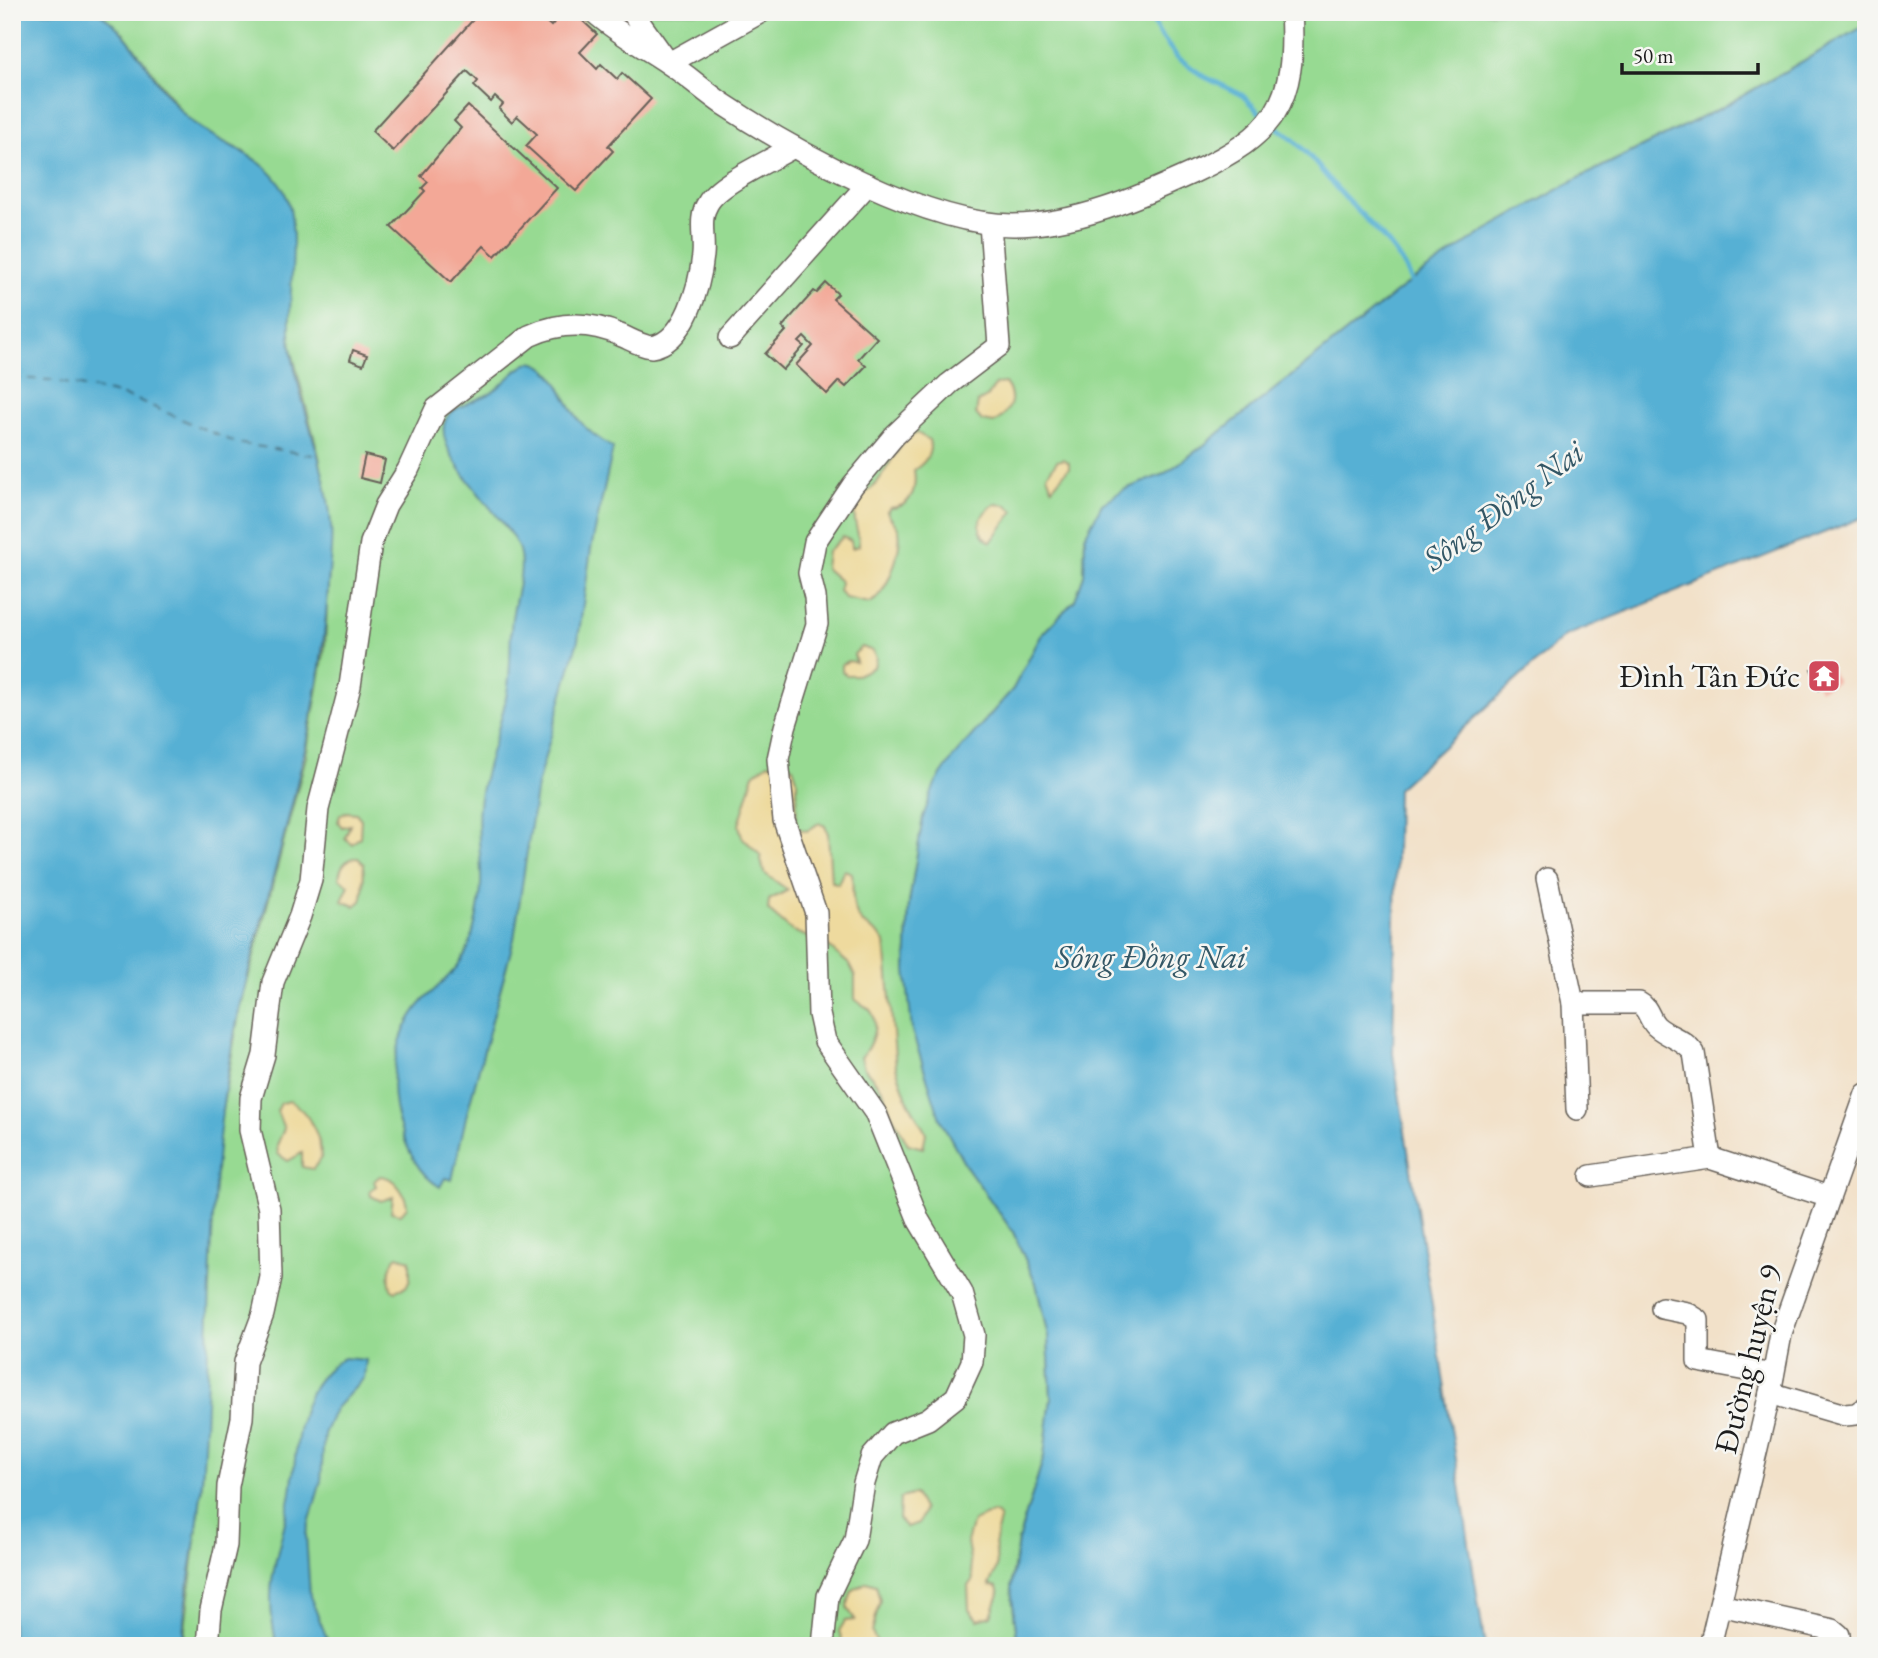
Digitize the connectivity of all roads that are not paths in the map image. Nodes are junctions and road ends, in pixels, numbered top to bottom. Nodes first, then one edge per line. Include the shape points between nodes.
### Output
1 (594, 12) edge
2 (632, 12) edge
3 (761, 12) edge
4 (1291, 12) edge
5 (668, 63) junction
6 (793, 147) junction
7 (869, 184) junction
8 (990, 224) junction
9 (730, 338) dead end
10 (1547, 879) dead end
11 (1573, 1003) junction
12 (1866, 1094) edge
13 (1577, 1109) dead end
14 (1710, 1158) junction
15 (1591, 1176) dead end
16 (1829, 1197) junction
17 (1662, 1308) dead end
18 (1772, 1384) junction
19 (1866, 1407) edge
20 (1720, 1605) junction
21 (208, 1646) edge
22 (823, 1646) edge
23 (1710, 1646) edge
24 (1840, 1646) edge

1 - 5 street
2 - 5 street
3 - 5 street
4 - 8 street via 1288,74 1270,122 1221,159 1129,201 1044,223
5 - 6 street via 721,103
6 - 7 street
6 - 21 street via 709,200 702,217 701,269 672,338 651,347 604,329 573,324 529,336 436,409 377,524 349,686 317,809 311,880 273,982 264,1055 251,1098 250,1130 269,1209 271,1277 245,1362 242,1419 228,1486 226,1545
7 - 8 street
7 - 9 street
8 - 22 street via 999,346 949,384 895,435 853,485 815,542 810,573 817,624 778,759 784,820 816,912 821,1028 831,1053 876,1114 919,1221 958,1283 970,1313 974,1349 968,1375 956,1397 928,1419 893,1433 872,1457 855,1540 828,1596
10 - 11 street
11 - 13 street
11 - 14 street via 1639,1003 1657,1027 1688,1045 1698,1070
12 - 16 street, Đường huyện 9
14 - 15 street
14 - 16 street
16 - 18 street, Đường huyện 9 via 1790,1301
17 - 18 street via 1698,1320 1699,1361
18 - 19 street via 1845,1415
18 - 20 street, Đường huyện 9
20 - 23 street, Đường huyện 9
20 - 24 street via 1833,1630

